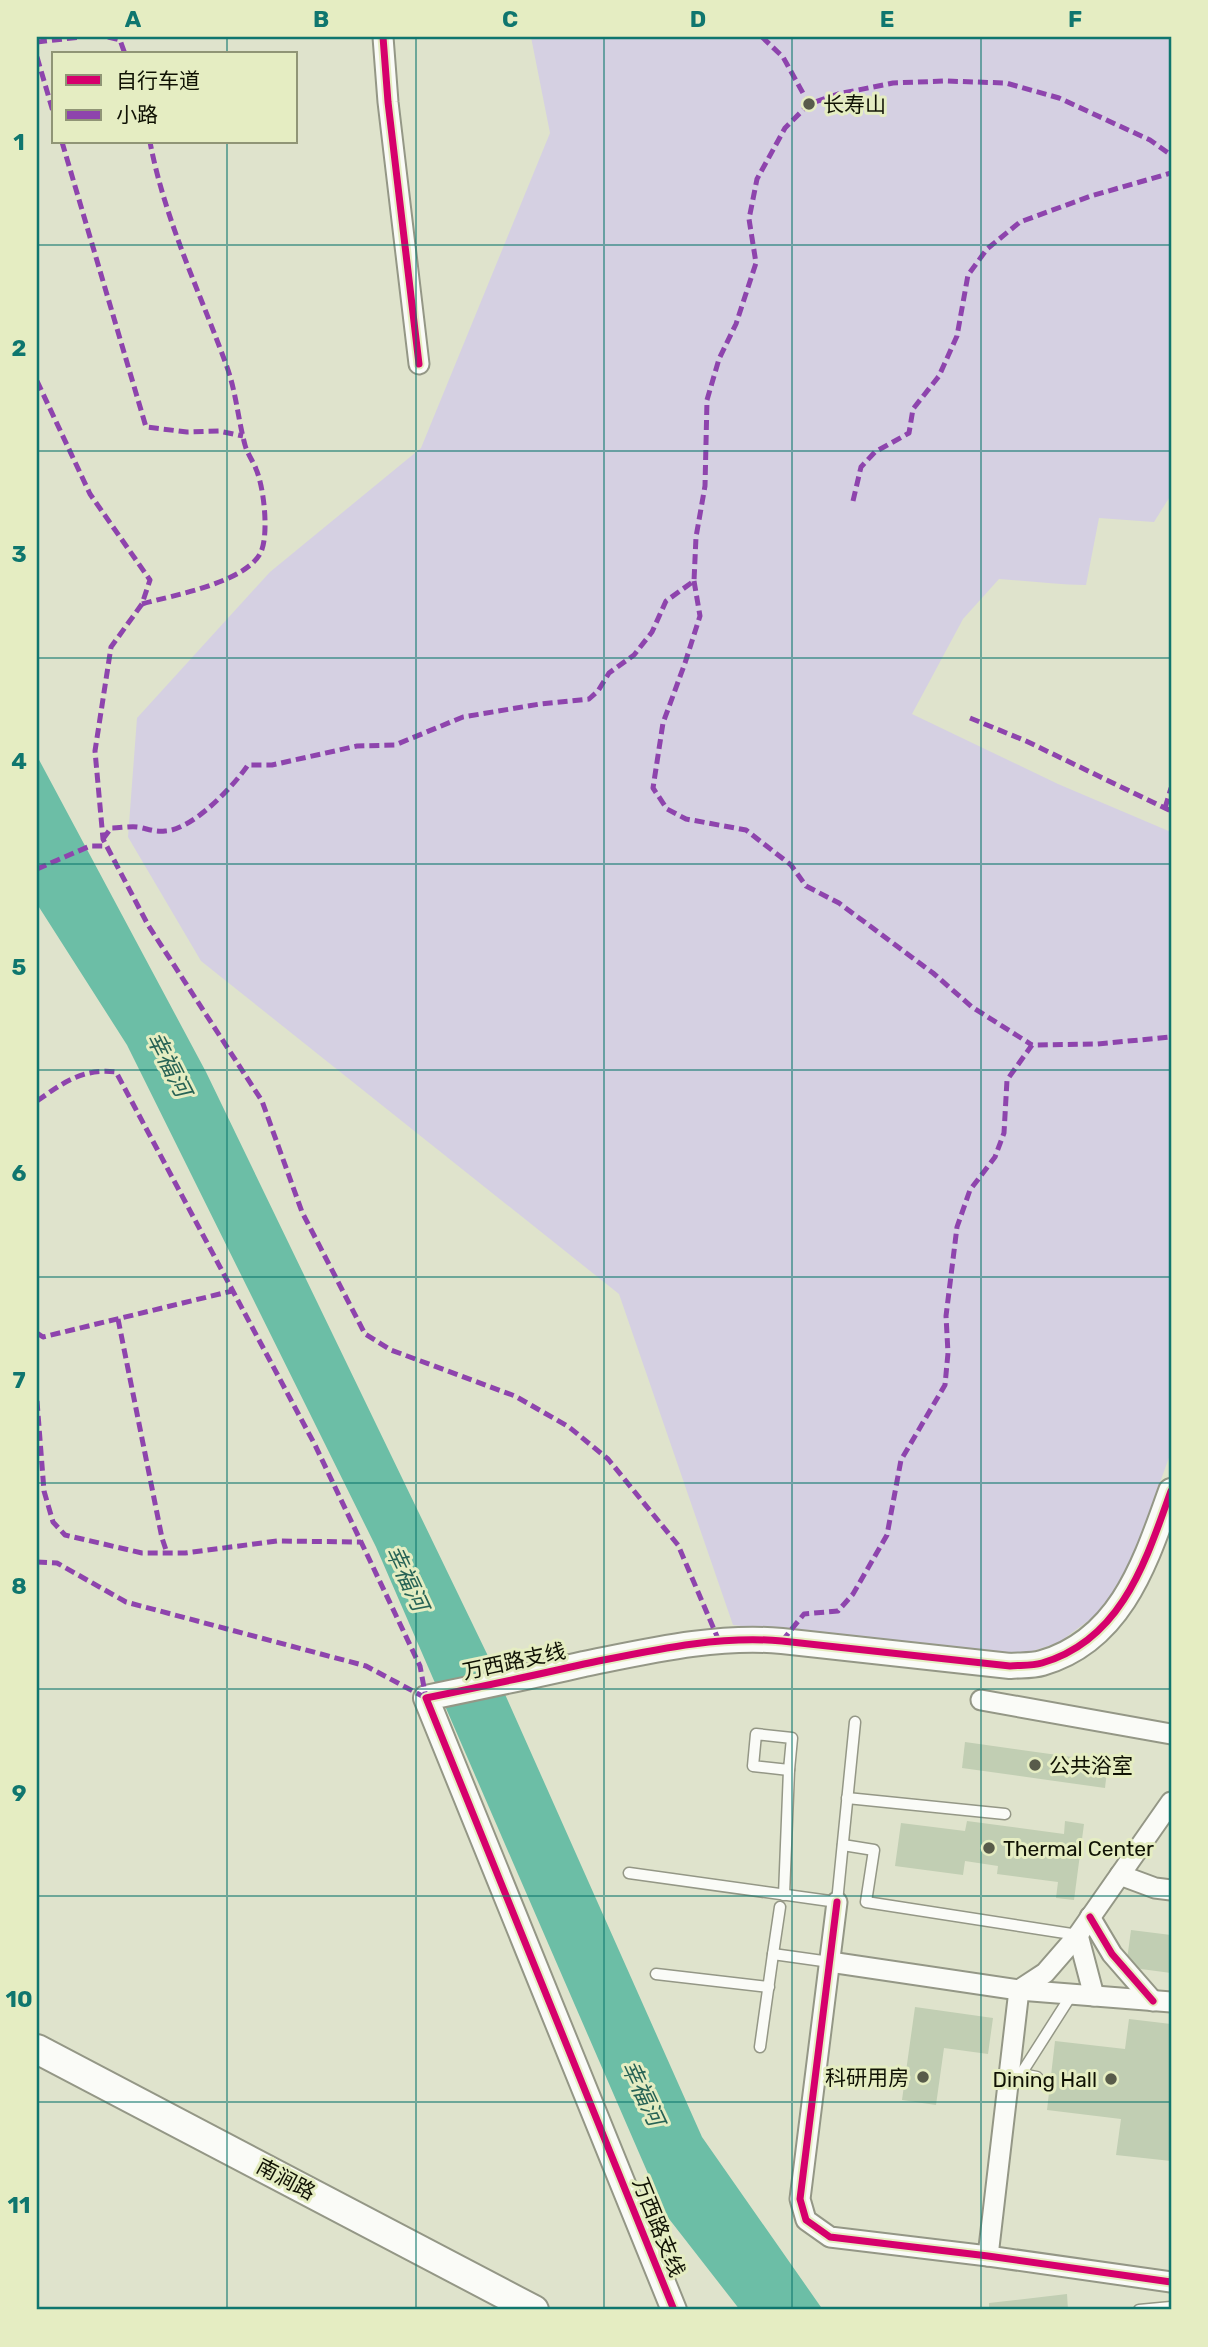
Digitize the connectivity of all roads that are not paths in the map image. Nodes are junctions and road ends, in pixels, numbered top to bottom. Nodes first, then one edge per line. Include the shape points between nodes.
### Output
1 (383, 37) edge
2 (419, 364) dead end
3 (1171, 1490) edge
4 (981, 1700) dead end
5 (855, 1722) dead end
6 (1171, 1734) edge
7 (789, 1770) junction
8 (848, 1798) junction
9 (1171, 1804) edge
10 (1005, 1814) dead end
11 (843, 1845) junction
12 (629, 1873) dead end
13 (1120, 1875) junction
14 (1171, 1890) edge
15 (783, 1895) junction
16 (837, 1902) junction
17 (780, 1907) dead end
18 (1090, 1917) junction
19 (1077, 1935) junction
20 (774, 1954) junction
21 (830, 1962) junction
22 (656, 1974) dead end
23 (769, 1987) junction
24 (1019, 1990) junction
25 (1072, 1994) junction
26 (1094, 1996) junction
27 (1162, 2002) edge
28 (760, 2047) dead end
29 (37, 2049) edge
30 (1015, 2073) junction
31 (1037, 2077) dead end
32 (988, 2256) junction
33 (1171, 2282) edge
34 (1171, 2306) edge
35 (534, 2310) edge
36 (674, 2310) edge
37 (1139, 2310) edge

1 - 2 street
3 - 36 street, 万西路支线 via 1143,1568 1122,1603 1072,1651 1040,1663 1010,1667 761,1639 719,1641 646,1651 427,1698
4 - 6 street
5 - 8 lane
7 - 7 lane via 752,1766 756,1734 792,1738
7 - 15 lane
8 - 10 lane
8 - 11 lane
9 - 13 street
11 - 16 lane
11 - 19 lane via 874,1850 866,1902
12 - 15 lane
13 - 14 street
13 - 18 street
15 - 16 lane
16 - 21 street
17 - 20 lane
18 - 19 street
18 - 27 street via 1112,1954
19 - 24 street via 1045,1973
19 - 26 street
20 - 21 lane
20 - 23 lane
21 - 24 street
21 - 32 street via 800,2199 806,2220 830,2237
22 - 23 lane
23 - 28 lane
24 - 25 street
24 - 30 street
25 - 26 street
25 - 30 lane
26 - 27 street
29 - 35 main road, 南涧路
30 - 31 lane
30 - 32 street
32 - 33 street
34 - 37 lane

